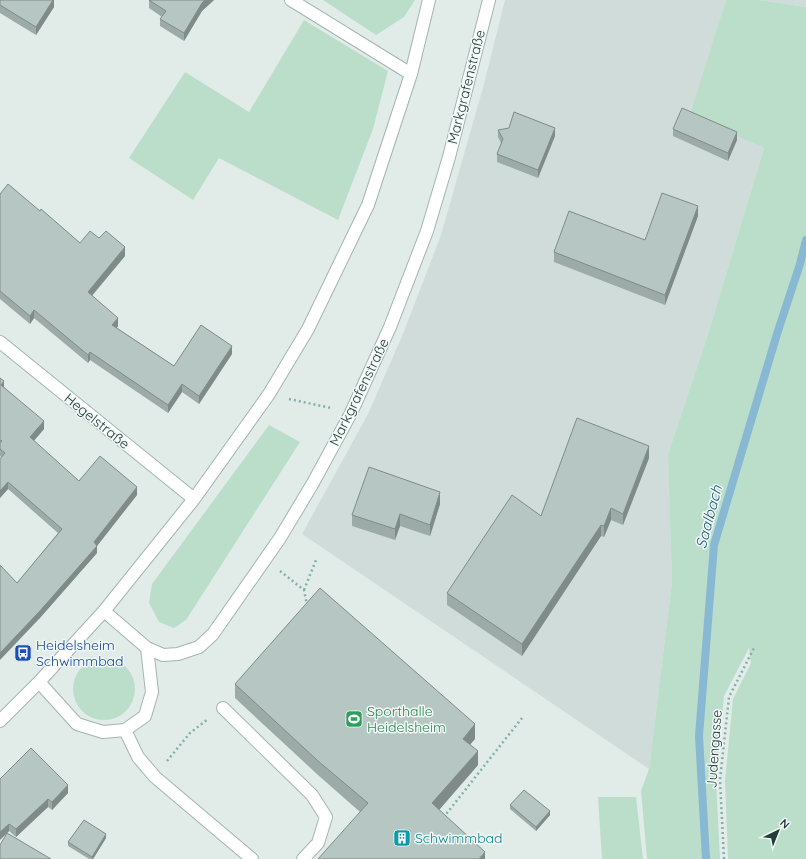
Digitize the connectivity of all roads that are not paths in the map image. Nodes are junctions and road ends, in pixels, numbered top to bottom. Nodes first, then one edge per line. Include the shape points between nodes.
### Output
1 (291, 0) edge
2 (430, 0) edge
3 (489, 0) edge
4 (411, 74) junction
5 (0, 342) edge
6 (194, 499) junction
7 (104, 611) junction
8 (147, 648) junction
9 (39, 682) junction
10 (223, 708) road end
11 (0, 721) edge
12 (125, 730) junction
13 (252, 859) edge
14 (303, 859) edge

1 - 4 street
2 - 4 street
3 - 8 street, Markgrafenstraße via 449,157 426,231 390,327 351,413 280,538 213,634 199,647 178,654 163,655
4 - 6 street via 368,205 308,329 269,394
5 - 6 street, Hegelstraße
6 - 7 street
7 - 8 street, Markgrafenstraße
7 - 9 street
8 - 12 street via 152,692 145,716
9 - 11 street
9 - 12 street via 77,724 103,732
10 - 14 street via 312,795 326,817 318,843
12 - 13 street via 138,757 155,777

